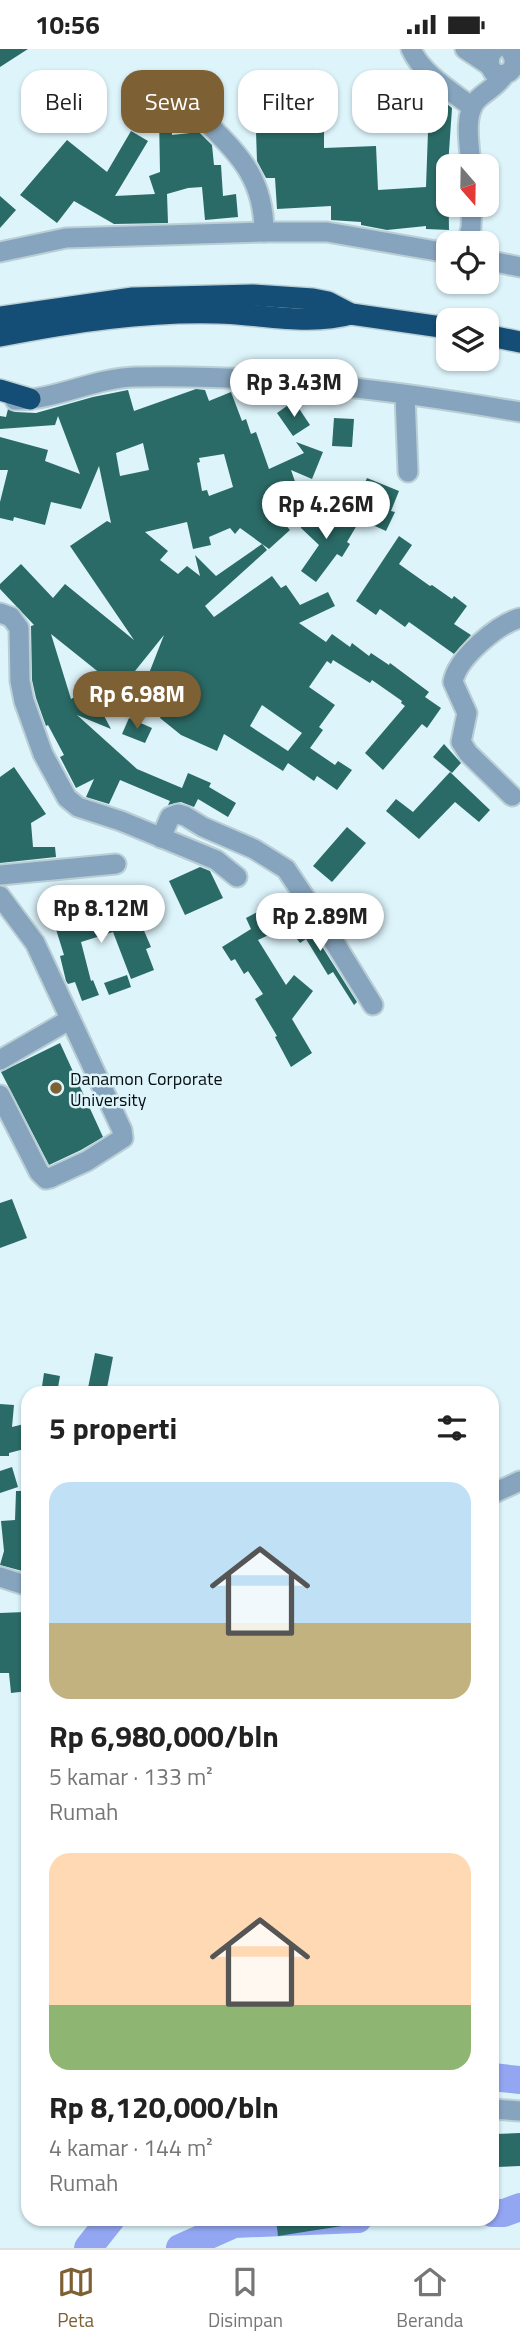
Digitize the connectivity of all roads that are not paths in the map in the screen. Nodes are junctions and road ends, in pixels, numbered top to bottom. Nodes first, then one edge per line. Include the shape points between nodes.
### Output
1 (411, 49) edge
2 (465, 49) edge
3 (504, 62) edge
4 (472, 107) junction
5 (218, 133) edge
6 (471, 154) edge
7 (264, 232) junction
8 (436, 251) edge
9 (0, 252) edge
10 (499, 263) edge
11 (520, 267) edge
12 (351, 314) junction
13 (0, 317) edge
14 (436, 326) edge
15 (41, 328) junction
16 (0, 336) edge
17 (499, 338) edge
18 (520, 342) edge
19 (0, 347) edge
20 (0, 390) edge
21 (405, 395) junction
22 (0, 399) edge
23 (30, 400) junction
24 (520, 412) edge
25 (408, 472) dead end
26 (0, 613) edge
27 (520, 618) edge
28 (512, 796) dead end
29 (160, 838) junction
30 (116, 864) dead end
31 (0, 875) edge
32 (237, 877) dead end
33 (0, 896) edge
34 (373, 1005) dead end
35 (69, 1020) junction
36 (0, 1060) edge
37 (0, 1095) edge
38 (520, 1481) edge
39 (499, 1491) edge
40 (0, 1577) edge
41 (21, 1584) edge
42 (499, 2110) edge
43 (520, 2111) edge

1 - 4 street via 431,75
2 - 3 street
3 - 4 street via 497,85
4 - 6 street
5 - 7 street via 247,167 261,199
7 - 8 street via 327,232
7 - 9 street via 66,238
10 - 11 street
12 - 13 highway via 313,299 253,295 133,298
12 - 14 highway
12 - 15 highway via 320,319 180,314
15 - 16 highway
15 - 19 highway
17 - 18 highway
20 - 23 highway
21 - 23 street via 334,384 134,377
21 - 24 street
21 - 25 street
22 - 23 street
26 - 29 street via 11,617 19,628 24,701 62,791 79,807
27 - 28 street via 482,642 458,668 453,682 467,713 461,742
29 - 32 street via 216,860
29 - 34 street via 170,817 182,815 286,869
30 - 31 street
33 - 35 street via 35,943
35 - 36 street
35 - 37 street via 124,1134 122,1141 46,1179
38 - 39 street
40 - 41 street
42 - 43 street

